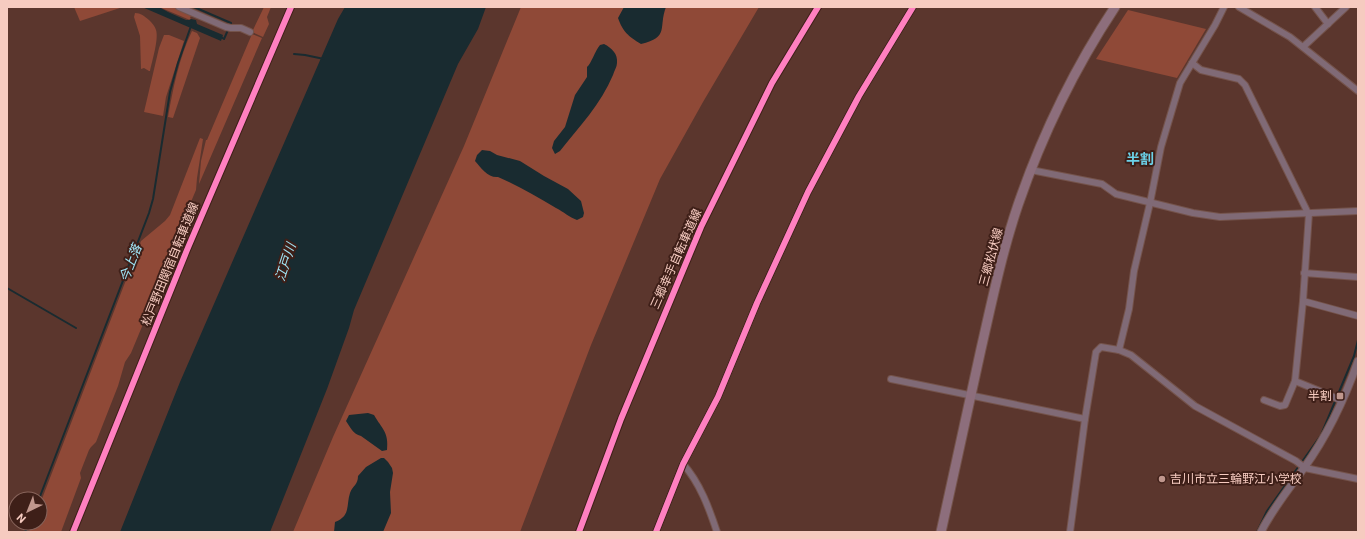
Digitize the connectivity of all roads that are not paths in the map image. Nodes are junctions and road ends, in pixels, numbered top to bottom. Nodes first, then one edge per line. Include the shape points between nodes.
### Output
1 (179, 7) edge
2 (913, 7) edge
3 (1114, 7) edge
4 (1224, 7) edge
5 (1239, 7) edge
6 (1315, 7) edge
7 (1346, 7) edge
8 (1328, 24) junction
9 (250, 32) dead end
10 (1303, 47) junction
11 (1192, 63) junction
12 (1356, 90) edge
13 (1031, 170) junction
14 (1150, 203) junction
15 (1358, 211) edge
16 (1308, 213) junction
17 (1304, 272) junction
18 (1358, 277) edge
19 (1303, 301) junction
20 (1358, 316) edge
21 (1119, 350) junction
22 (1358, 361) edge
23 (891, 379) dead end
24 (1295, 381) junction
25 (971, 396) junction
26 (1264, 400) dead end
27 (1340, 400) junction
28 (1085, 419) junction
29 (682, 464) junction
30 (1303, 466) junction
31 (1358, 479) edge
32 (656, 532) edge
33 (718, 532) edge
34 (941, 532) edge
35 (1070, 532) edge
36 (1261, 532) edge

1 - 9 street via 229,28 241,28
2 - 29 street via 862,90 817,173 718,397
3 - 13 main road, 三郷松伏線 via 1069,84
4 - 11 street
5 - 10 street
6 - 8 street
7 - 8 street
8 - 10 street
10 - 12 street
11 - 14 street via 1180,82 1161,147
11 - 16 street via 1201,70 1239,79 1245,85
13 - 14 street via 1102,184 1116,194
13 - 25 main road, 三郷松伏線 via 1007,240
14 - 16 street via 1220,217
14 - 21 street
15 - 16 street
16 - 17 street
17 - 18 street
17 - 19 street
19 - 20 street
19 - 24 street
21 - 28 street via 1101,347 1096,352
21 - 30 street via 1131,355 1195,406
22 - 27 street
23 - 25 street
24 - 26 street via 1284,405
24 - 27 street
25 - 28 street
25 - 34 main road, 三郷松伏線
27 - 30 street via 1322,440
28 - 35 street
29 - 32 street
29 - 33 street via 698,483
30 - 31 street
30 - 36 street

